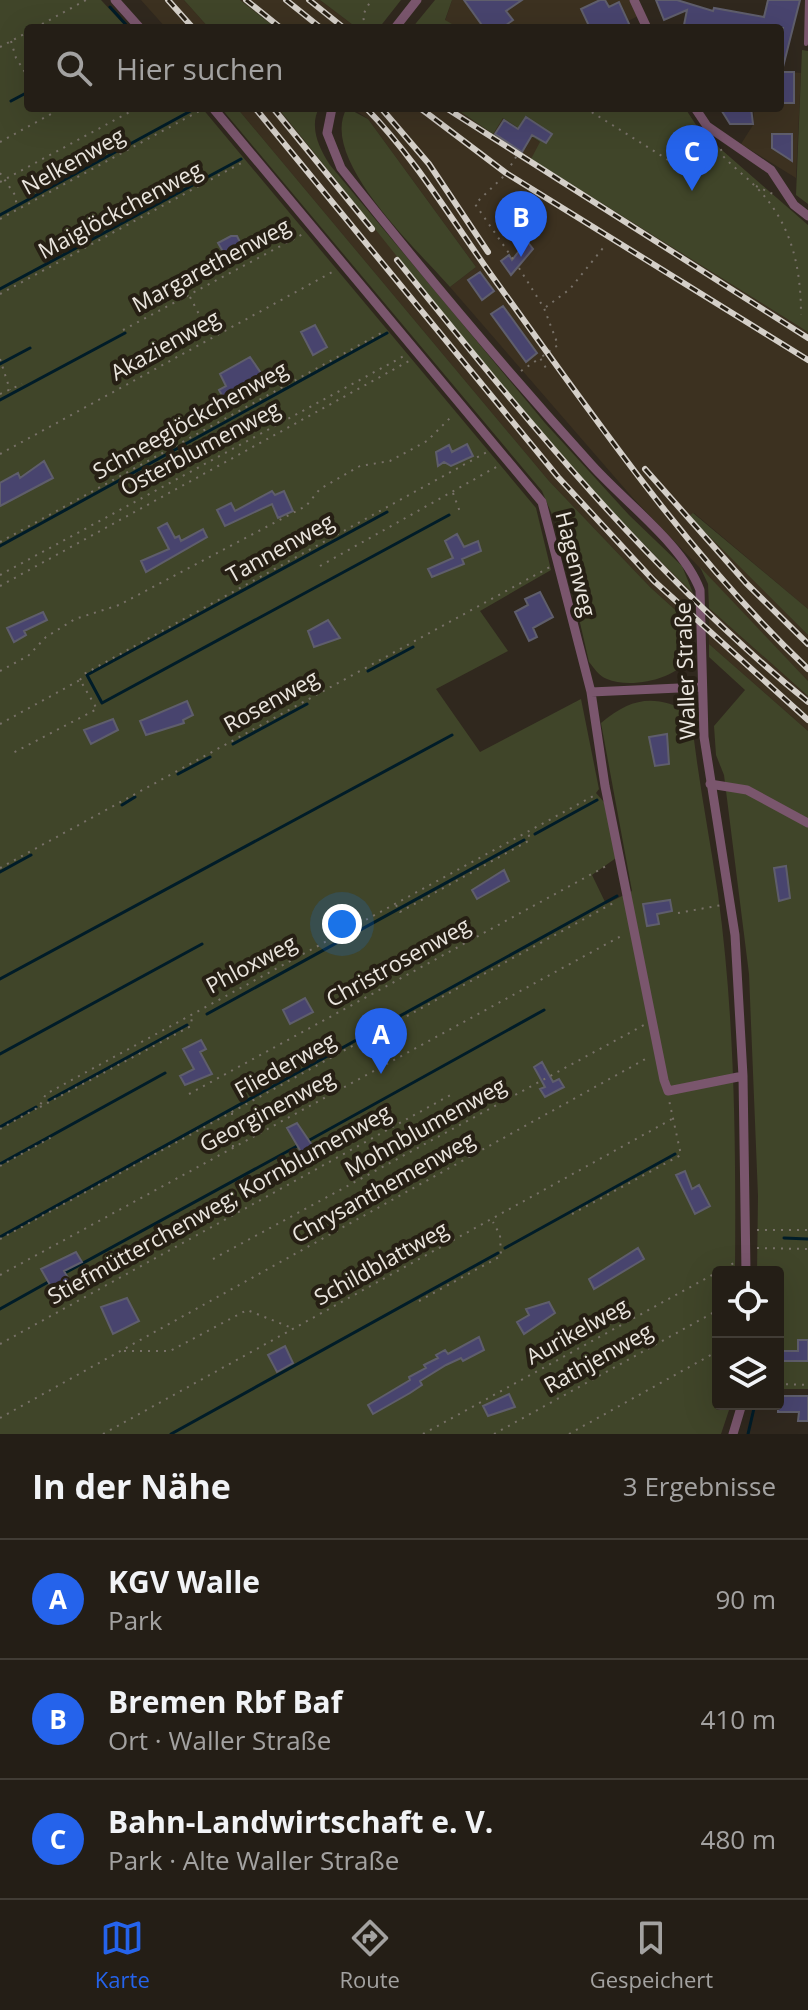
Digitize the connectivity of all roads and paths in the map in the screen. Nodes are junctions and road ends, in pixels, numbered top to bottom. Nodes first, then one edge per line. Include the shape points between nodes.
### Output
1 (86, 0) edge
2 (115, 0) edge
3 (371, 0) edge
4 (417, 0) edge
5 (634, 0) edge
6 (807, 0) edge
7 (42, 24) edge
8 (136, 24) edge
9 (364, 24) edge
10 (398, 24) edge
11 (645, 24) edge
12 (24, 34) edge
13 (11, 41) junction
14 (806, 44) edge
15 (0, 47) edge
16 (24, 71) edge
17 (55, 112) edge
18 (130, 112) edge
19 (197, 112) edge
20 (217, 112) edge
21 (331, 112) edge
22 (591, 112) edge
23 (698, 112) edge
24 (712, 129) junction
25 (0, 142) edge
26 (519, 152) dead end
27 (255, 155) junction
28 (0, 173) edge
29 (5, 179) junction
30 (0, 182) edge
31 (18, 207) junction
32 (808, 216) edge
33 (0, 219) edge
34 (315, 227) junction
35 (603, 248) dead end
36 (513, 259) dead end
37 (346, 264) junction
38 (519, 268) dead end
39 (0, 294) edge
40 (189, 295) junction
41 (544, 308) junction
42 (801, 315) dead end
43 (396, 325) junction
44 (123, 330) dead end
45 (211, 338) junction
46 (418, 352) junction
47 (540, 358) junction
48 (0, 359) edge
49 (546, 368) dead end
50 (520, 372) dead end
51 (22, 384) dead end
52 (10, 390) junction
53 (0, 394) edge
54 (464, 407) junction
55 (498, 447) junction
56 (0, 454) edge
57 (509, 459) junction
58 (452, 492) junction
59 (460, 512) dead end
60 (0, 542) edge
61 (558, 562) junction
62 (320, 566) dead end
63 (0, 575) edge
64 (0, 586) edge
65 (0, 671) edge
66 (80, 680) junction
67 (701, 687) junction
68 (591, 692) junction
69 (0, 724) edge
70 (11, 754) dead end
71 (710, 784) junction
72 (605, 786) junction
73 (808, 823) edge
74 (528, 832) junction
75 (621, 858) junction
76 (0, 868) edge
77 (471, 869) junction
78 (434, 889) junction
79 (628, 895) junction
80 (731, 904) junction
81 (397, 907) junction
82 (678, 913) dead end
83 (634, 929) junction
84 (192, 1014) junction
85 (652, 1021) junction
86 (658, 1052) junction
87 (743, 1076) junction
88 (668, 1091) junction
89 (454, 1093) dead end
90 (189, 1094) dead end
91 (39, 1107) junction
92 (232, 1112) junction
93 (672, 1119) junction
94 (0, 1129) edge
95 (52, 1137) dead end
96 (233, 1147) junction
97 (0, 1166) edge
98 (572, 1214) dead end
99 (491, 1220) junction
100 (746, 1230) junction
101 (808, 1230) edge
102 (0, 1239) edge
103 (808, 1249) edge
104 (746, 1252) junction
105 (213, 1259) dead end
106 (746, 1266) edge
107 (0, 1275) edge
108 (419, 1301) dead end
109 (712, 1313) edge
110 (295, 1329) junction
111 (0, 1344) edge
112 (123, 1351) junction
113 (712, 1354) edge
114 (784, 1384) edge
115 (808, 1385) edge
116 (740, 1410) edge
117 (0, 1418) edge
118 (103, 1434) edge
119 (423, 1434) edge
120 (494, 1434) edge
121 (569, 1434) edge
122 (733, 1434) edge

1 - 7 path
2 - 8 street
3 - 9 path
4 - 10 street
5 - 11 street
6 - 14 lane
12 - 13 path
13 - 15 path
13 - 16 path
17 - 25 path
18 - 29 path
19 - 31 path, Nelkenweg
20 - 27 street, Hagenweg
21 - 67 street, Waller Straße via 327,133 341,168 542,410 685,561 700,590
22 - 24 path via 670,161 691,156
23 - 24 street
24 - 32 street via 771,170 794,205
24 - 42 path via 722,155 754,185 783,224 798,258
26 - 36 path via 505,175 475,204
27 - 34 street, Hagenweg
27 - 39 path, Maiglöckchenweg
28 - 29 path
29 - 30 path
29 - 31 path
31 - 33 path, Nelkenweg
34 - 37 street, Hagenweg
34 - 40 path, Margarethenweg
35 - 41 path via 571,288
37 - 43 street, Hagenweg
37 - 45 path, Akazienweg
38 - 41 path
40 - 44 path, Margarethenweg
40 - 45 path
41 - 47 path via 558,345
43 - 46 street, Hagenweg
43 - 60 path, Schneeglöckchenweg
45 - 56 path, Akazienweg
46 - 54 street, Hagenweg
46 - 63 path, Osterblumenweg
46 - 64 path
47 - 49 path
47 - 50 path
48 - 52 path
51 - 52 path
52 - 53 path
54 - 55 street, Hagenweg
54 - 65 path via 427,441 390,461 360,466 320,489 306,506 119,605 75,619
55 - 57 street, Hagenweg
55 - 66 path, Tannenweg
57 - 58 path
57 - 61 street, Hagenweg via 542,502
58 - 59 path
58 - 62 path
61 - 68 street, Hagenweg
61 - 76 path, Rosenweg
66 - 69 path, Tannenweg
66 - 70 path via 97,709
67 - 68 street
67 - 71 street, Waller Straße
68 - 72 street, Hagenweg
71 - 73 street via 747,790
71 - 80 street, Waller Straße
72 - 74 path, Phloxweg
72 - 75 street, Hagenweg
74 - 77 path, Phloxweg
74 - 77 path via 530,840
75 - 79 street, Hagenweg
75 - 90 path, Christrosenweg
77 - 78 path, Phloxweg
77 - 78 path
78 - 81 path, Phloxweg
78 - 81 path
79 - 83 street, Hagenweg
79 - 92 path, Fliederweg
80 - 82 path
80 - 87 street, Waller Straße
81 - 84 path, Phloxweg
83 - 85 street, Hagenweg
83 - 96 path, Georginenweg
84 - 91 path, Phloxweg via 46,1094
84 - 91 path via 191,1026
85 - 86 street, Hagenweg
85 - 105 path, Mohnblumenweg
86 - 88 street, Hagenweg
86 - 112 path, Chrysanthemenweg
87 - 88 street
87 - 100 street, Waller Straße
88 - 93 path
89 - 111 path, Stiefmütterchenweg; Kornblumenweg
91 - 94 path, Phloxweg
92 - 96 path
92 - 102 path, Fliederweg
93 - 98 path via 681,1155
93 - 99 path, Schildblattweg
95 - 97 path
96 - 107 path, Georginenweg
99 - 108 path via 500,1235 501,1256
99 - 110 path, Schildblattweg
100 - 101 path
100 - 104 street, Waller Straße
103 - 104 path
104 - 106 street, Waller Straße
104 - 119 path, Aurikelweg
109 - 120 path, Rathjenweg
110 - 112 path via 247,1310 170,1351
110 - 118 path, Schildblattweg
112 - 117 path, Chrysanthemenweg
113 - 121 path
114 - 115 path
116 - 122 street

